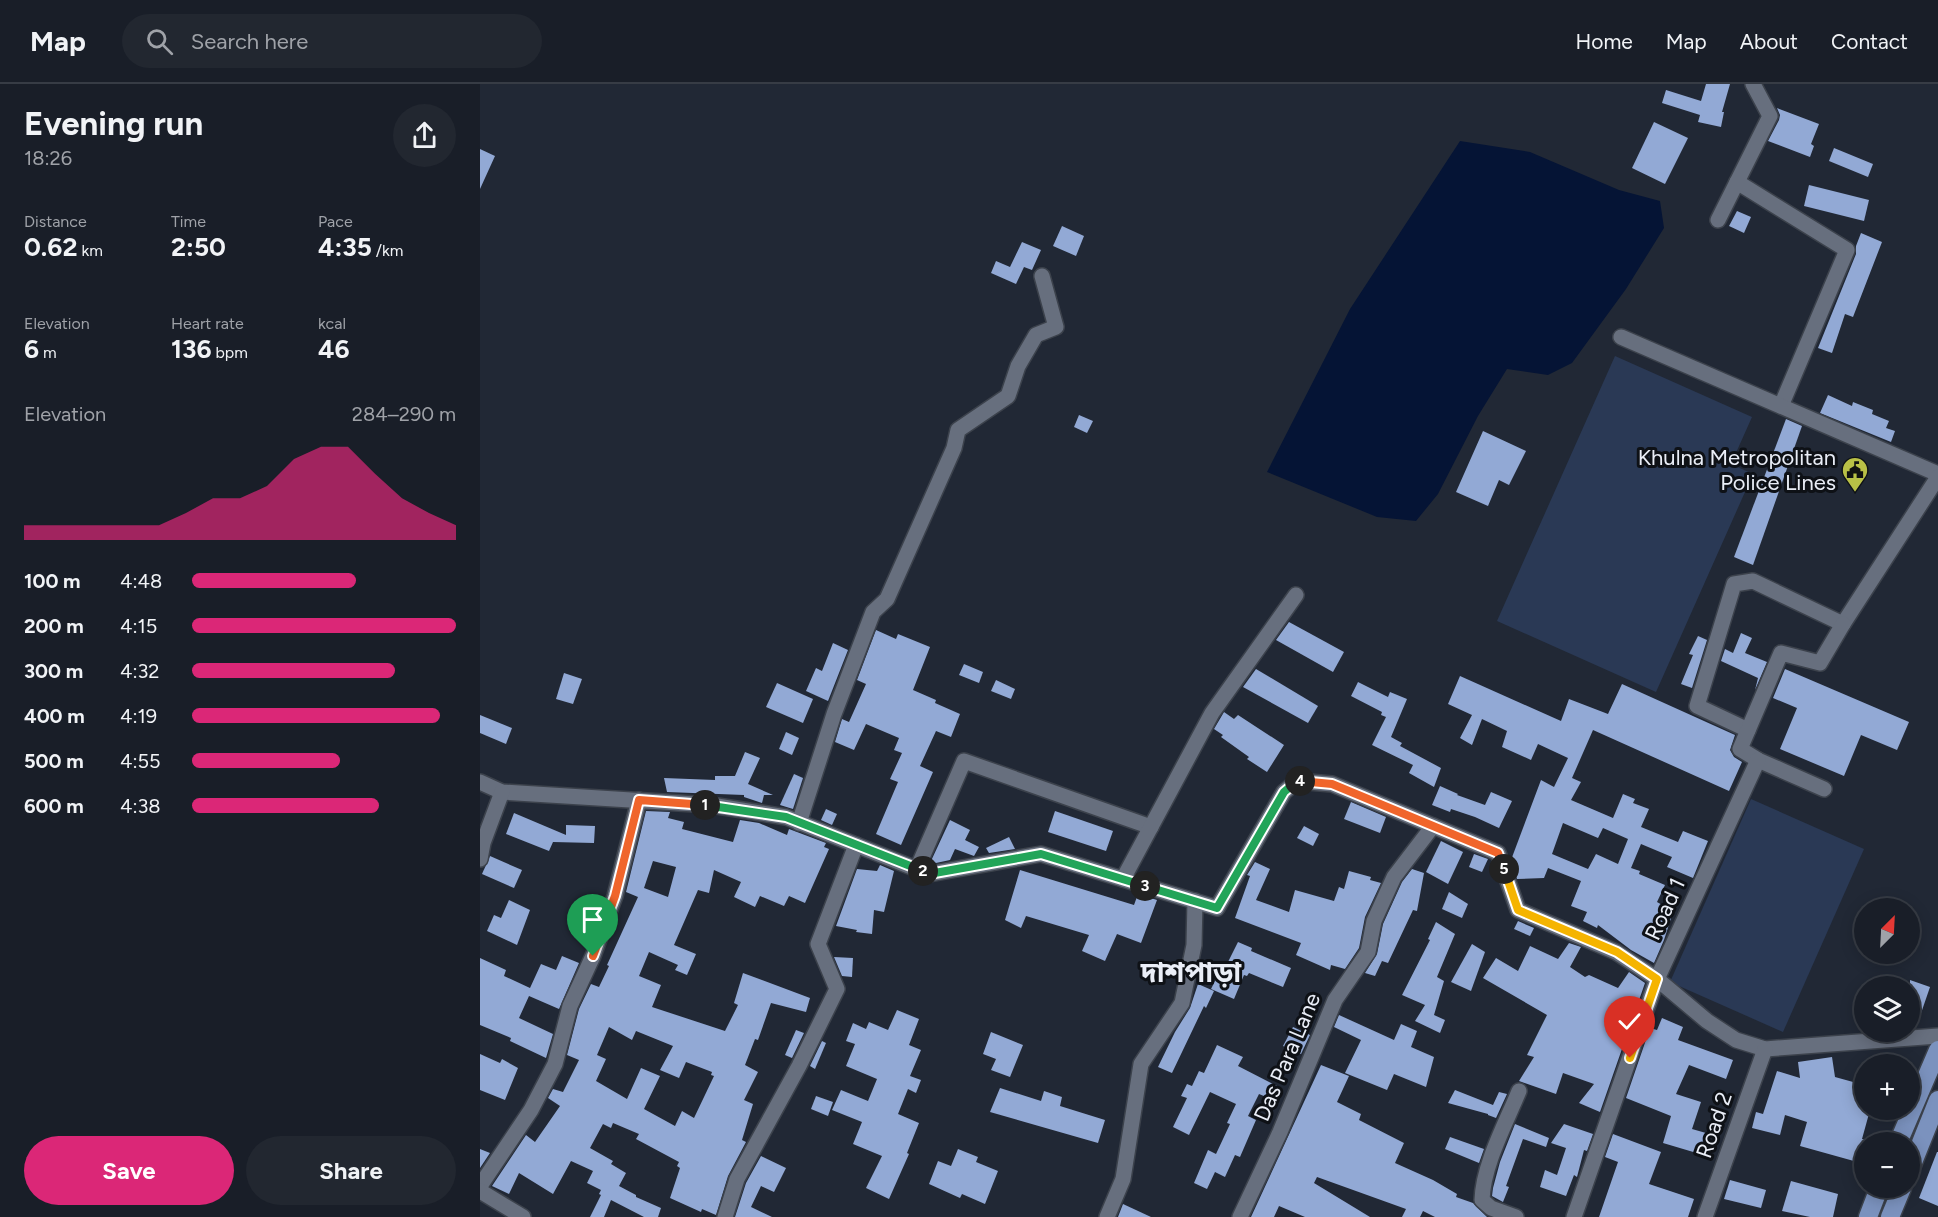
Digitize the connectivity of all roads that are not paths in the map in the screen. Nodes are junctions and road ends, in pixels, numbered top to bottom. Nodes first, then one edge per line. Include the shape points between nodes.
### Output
1 (1753, 84) edge
2 (1737, 182) junction
3 (1718, 220) dead end
4 (1042, 276) dead end
5 (1622, 337) dead end
6 (1781, 406) junction
7 (1938, 476) edge
8 (1296, 595) dead end
9 (1843, 624) junction
10 (1748, 730) junction
11 (1758, 760) junction
12 (480, 782) edge
13 (1824, 789) dead end
14 (502, 792) junction
15 (639, 800) junction
16 (800, 823) junction
17 (1433, 826) junction
18 (1151, 827) junction
19 (856, 845) junction
20 (480, 858) edge
21 (917, 869) junction
22 (1123, 879) junction
23 (1195, 901) junction
24 (1657, 979) junction
25 (1938, 1036) edge
26 (1764, 1049) junction
27 (1938, 1050) edge
28 (1520, 1090) dead end
29 (1938, 1101) edge
30 (1904, 1132) edge
31 (1920, 1145) edge
32 (480, 1185) edge
33 (480, 1191) edge
34 (1876, 1198) edge
35 (1898, 1198) edge
36 (523, 1217) edge
37 (725, 1217) edge
38 (1107, 1217) edge
39 (1240, 1217) edge
40 (1516, 1217) edge
41 (1575, 1217) edge
42 (1705, 1217) edge
43 (1868, 1217) edge
44 (1890, 1217) edge

1 - 2 street via 1770,116
2 - 3 street
2 - 6 street via 1847,250
4 - 16 street via 1056,327 1036,335 1018,366 1008,396 958,430 954,448 887,599 873,612 834,714
5 - 6 street
6 - 7 street
7 - 9 street
8 - 18 street via 1212,713
9 - 10 street via 1820,663 1781,653
9 - 10 street via 1753,581 1734,584 1696,706
10 - 11 street via 1740,749
11 - 13 street
11 - 24 street, Road 1
12 - 14 street
14 - 15 street
14 - 20 street
15 - 16 street via 711,805 786,817
15 - 32 street via 615,896 570,1006 555,1064 531,1110
16 - 19 street
17 - 23 street via 1332,784 1297,781 1284,792 1217,908
17 - 24 street via 1498,853 1518,910 1617,952
17 - 39 street, Das Para Lane via 1394,877 1374,921 1368,952 1335,1000
18 - 21 street via 964,761
18 - 22 street
19 - 21 street
19 - 37 street via 818,944 837,989 737,1179
21 - 22 street via 929,874 1041,854
22 - 23 street
23 - 38 street via 1194,945 1182,1003 1141,1064 1123,1179
24 - 26 street via 1736,1040
24 - 41 street, Road 1
25 - 26 street
26 - 42 street, Road 2
27 - 30 main road
28 - 40 street via 1482,1188 1482,1200 1491,1208
29 - 31 main road
33 - 36 street
34 - 43 main road
35 - 44 main road

